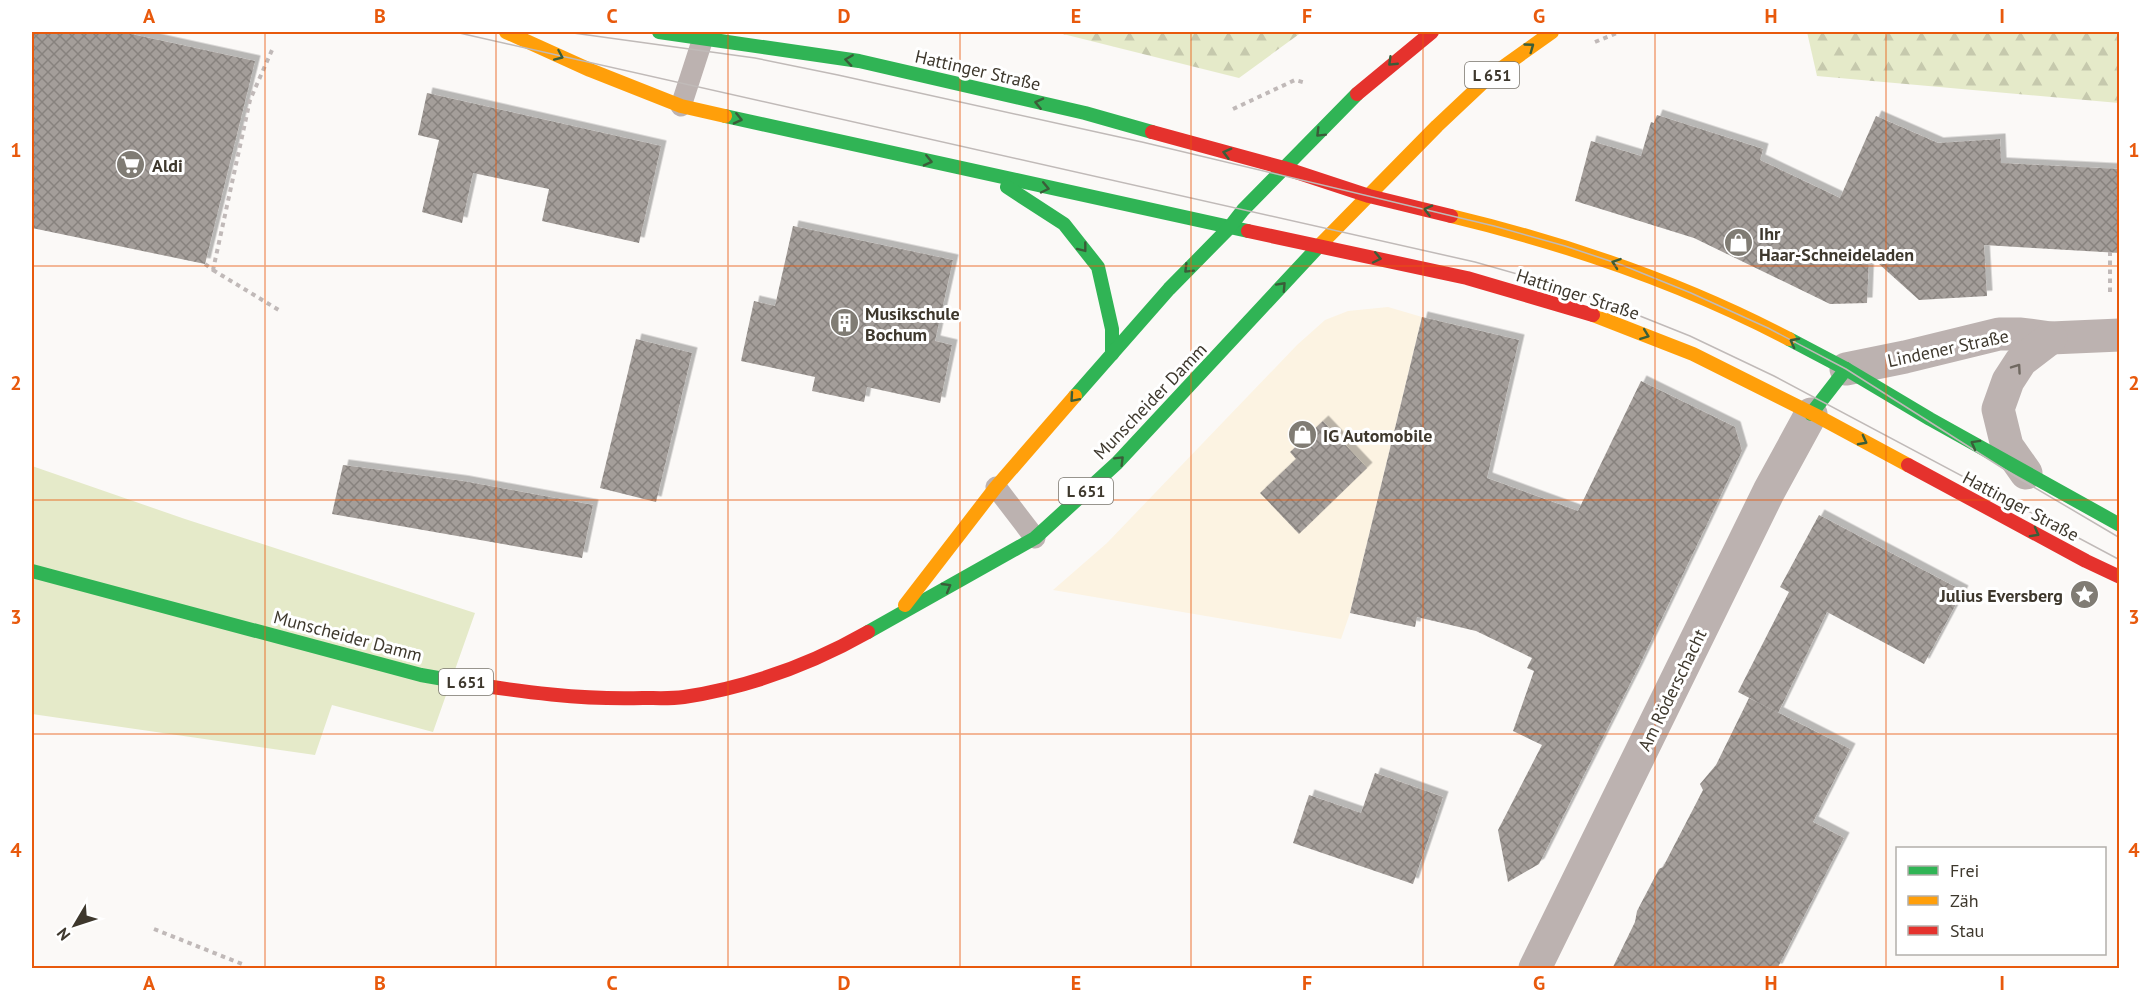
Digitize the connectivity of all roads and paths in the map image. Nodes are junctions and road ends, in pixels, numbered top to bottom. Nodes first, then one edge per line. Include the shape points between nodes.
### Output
1 (506, 32) edge
2 (659, 32) edge
3 (1432, 32) edge
4 (1552, 32) edge
5 (705, 34) edge
6 (272, 50) dead end
7 (1355, 98) junction
8 (681, 106) junction
9 (1225, 113) dead end
10 (1284, 168) junction
11 (988, 175) junction
12 (1369, 196) junction
13 (1229, 228) junction
14 (1320, 246) junction
15 (2110, 252) dead end
16 (205, 264) dead end
17 (213, 270) junction
18 (2110, 298) dead end
19 (282, 312) dead end
20 (2120, 335) edge
21 (2051, 338) junction
22 (1112, 354) junction
23 (1846, 369) junction
24 (1811, 414) junction
25 (2026, 473) junction
26 (996, 487) junction
27 (2120, 525) edge
28 (1035, 538) junction
29 (32, 571) edge
30 (2120, 577) edge
31 (897, 616) junction
32 (154, 929) dead end
33 (241, 969) edge
34 (1535, 969) edge

1 -> 8 main road, Hattinger Straße
2 - 5 main road, Hattinger Straße
3 -> 7 main road, L 651 via 1400,55
12 -> 4 main road, L 651 via 1489,77
5 - 8 lane
10 -> 5 main road, Hattinger Straße via 1085,113 859,61 781,51
6 - 17 path via 250,100
7 - 9 path via 1295,80
7 -> 10 main road, L 651
8 -> 11 main road, Hattinger Straße
10 - 12 main road, Hattinger Straße
10 - 13 main road, L 651
11 -> 13 main road, Hattinger Straße
11 -> 22 main road, Hattinger Straße via 1064,224 1098,267 1112,329
12 - 14 main road, L 651
23 -> 12 main road, Hattinger Straße via 1768,328 1622,265 1511,230
13 - 14 main road, Hattinger Straße
13 -> 22 main road, Munscheider Damm / L 651
14 -> 24 main road, Hattinger Straße via 1467,278 1580,310 1693,354
28 -> 14 main road, Munscheider Damm / L 651 via 1117,463
15 - 18 path
16 - 17 path
17 - 19 path
20 - 21 street, Lindener Straße
21 - 23 street, Lindener Straße via 1999,334
25 -> 21 street, Lindener Straße via 2007,446 1998,409 2008,381 2021,361
22 -> 26 main road, Munscheider Damm / L 651
23 - 24 main road
25 -> 23 main road, Hattinger Straße
24 -> 30 main road, Hattinger Straße
24 - 34 street, Am Röderschacht via 1764,501
25 - 27 main road, Hattinger Straße
26 - 28 lane
26 - 31 main road, Munscheider Damm / L 651
31 -> 28 main road, Munscheider Damm / L 651
29 - 31 main road, Munscheider Damm / L 651 via 422,675 518,691 608,699 682,697 759,681 831,653
32 - 33 path via 242,963

